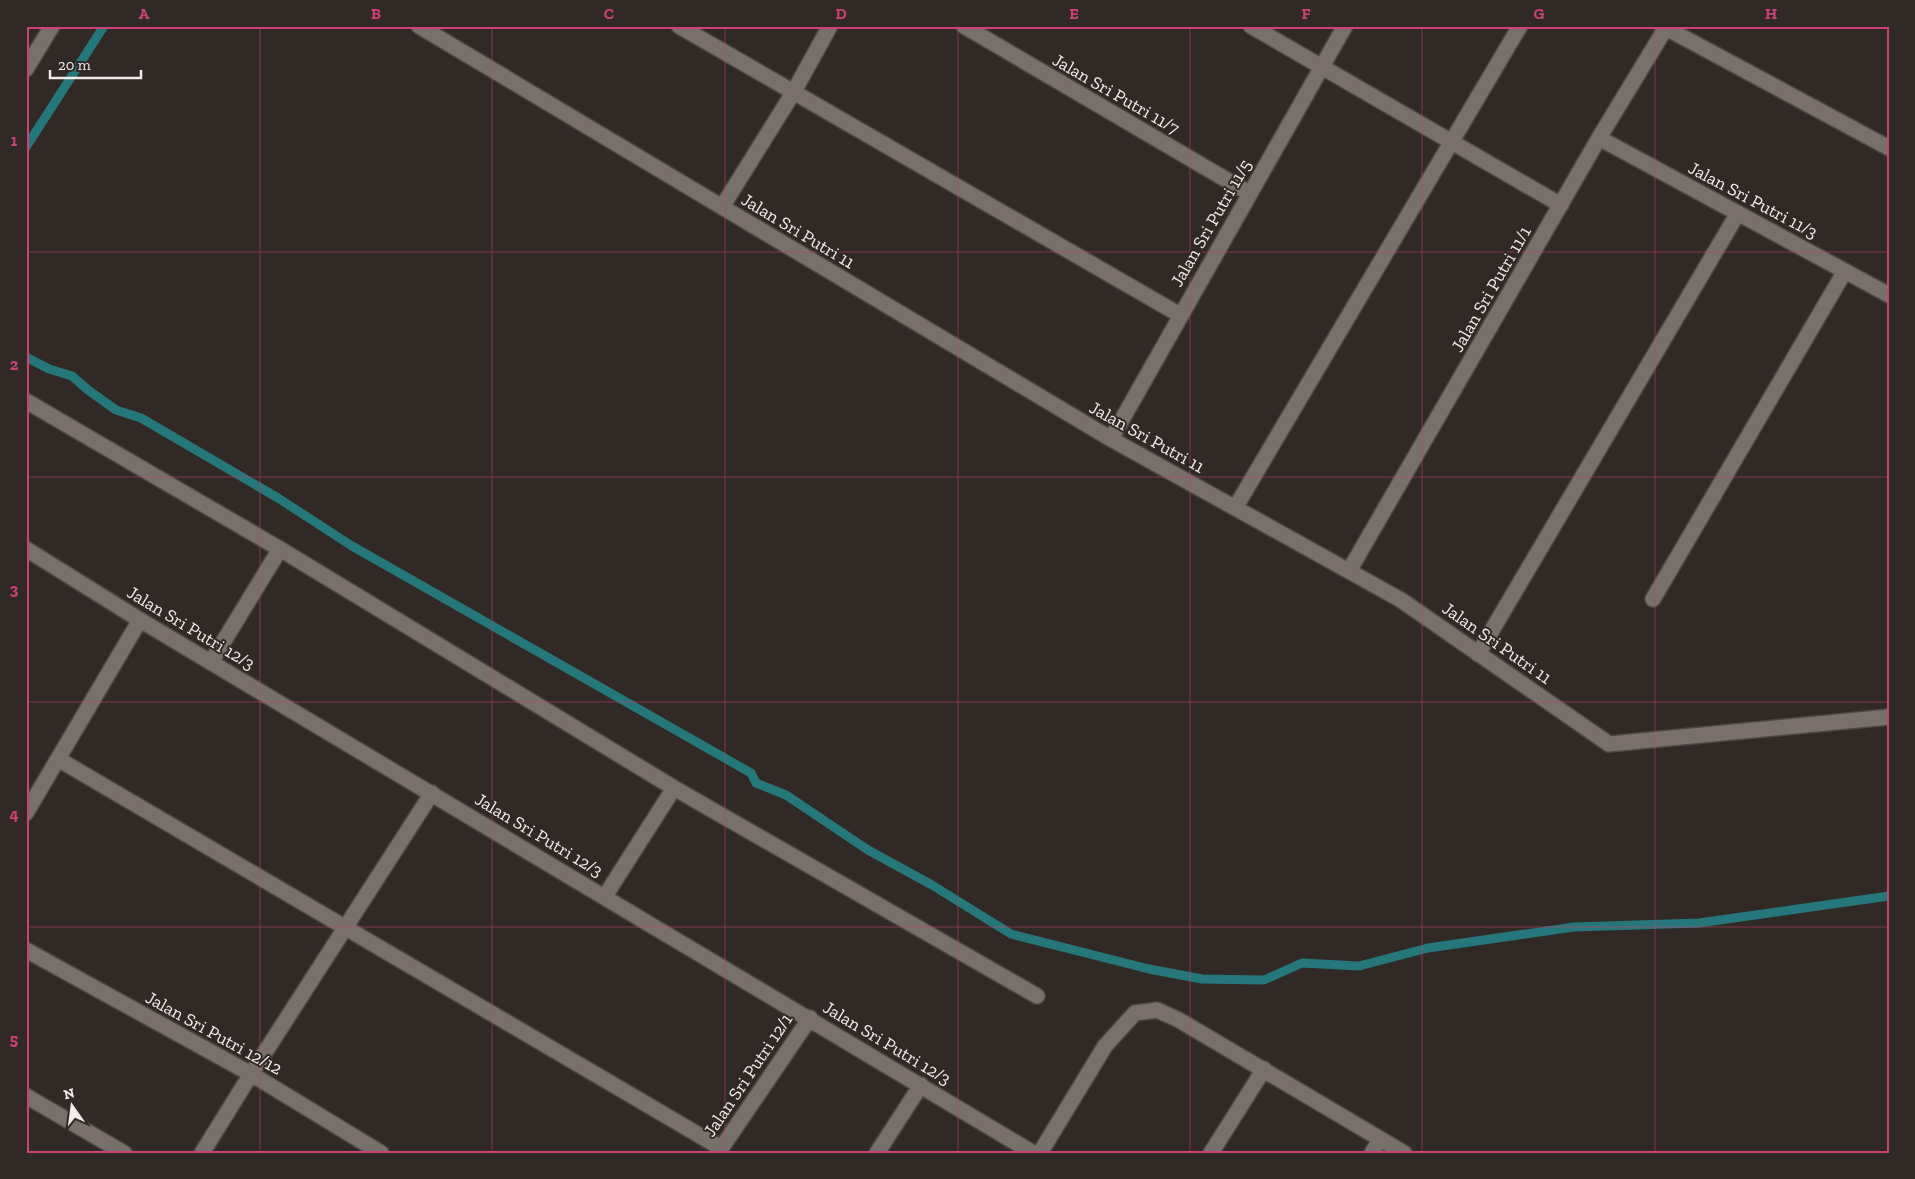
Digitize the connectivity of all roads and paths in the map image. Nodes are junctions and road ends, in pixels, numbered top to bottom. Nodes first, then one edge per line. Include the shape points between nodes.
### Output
1 (52, 26) edge
2 (419, 26) edge
3 (679, 26) edge
4 (830, 26) edge
5 (964, 26) edge
6 (1251, 26) edge
7 (1344, 26) edge
8 (1520, 26) edge
9 (1666, 27) edge
10 (1322, 67) junction
11 (26, 69) edge
12 (793, 93) junction
13 (1599, 138) junction
14 (1452, 142) junction
15 (1889, 148) edge
16 (1249, 193) junction
17 (1561, 205) junction
18 (722, 207) junction
19 (1738, 213) junction
20 (1845, 271) junction
21 (1889, 295) edge
22 (1180, 315) junction
23 (26, 401) edge
24 (1110, 439) junction
25 (1235, 508) junction
26 (26, 549) edge
27 (280, 549) junction
28 (1349, 571) junction
29 (1653, 599) dead end
30 (140, 620) junction
31 (1478, 654) junction
32 (211, 662) junction
33 (1889, 717) edge
34 (58, 759) junction
35 (674, 788) junction
36 (432, 793) junction
37 (26, 813) edge
38 (604, 896) junction
39 (346, 928) junction
40 (26, 950) edge
41 (1037, 996) dead end
42 (810, 1018) junction
43 (1264, 1069) junction
44 (251, 1074) junction
45 (921, 1085) junction
46 (26, 1096) edge
47 (1380, 1139) junction
48 (719, 1150) edge
49 (124, 1153) edge
50 (202, 1153) edge
51 (381, 1153) edge
52 (877, 1153) edge
53 (1034, 1153) edge
54 (1040, 1153) edge
55 (1211, 1153) edge
56 (1372, 1153) edge
57 (1404, 1153) edge

1 - 11 street
2 - 18 street, Jalan Sri Putri 11
3 - 12 street
4 - 12 street
5 - 16 street, Jalan Sri Putri 11/7
6 - 10 street
7 - 10 street, Jalan Sri Putri 11/5
8 - 14 street
9 - 13 street, Jalan Sri Putri 11/1
9 - 15 street
10 - 14 street
10 - 16 street, Jalan Sri Putri 11/5
12 - 18 street
12 - 22 street
13 - 17 street, Jalan Sri Putri 11/1
13 - 19 street, Jalan Sri Putri 11/3
14 - 17 street
14 - 25 street
16 - 22 street, Jalan Sri Putri 11/5
17 - 28 street, Jalan Sri Putri 11/1
18 - 24 street, Jalan Sri Putri 11
19 - 20 street, Jalan Sri Putri 11/3
19 - 31 street
20 - 21 street, Jalan Sri Putri 11/3
20 - 29 street
22 - 24 street, Jalan Sri Putri 11/5
23 - 27 street
24 - 25 street, Jalan Sri Putri 11
25 - 28 street, Jalan Sri Putri 11
26 - 30 street, Jalan Sri Putri 12/3
27 - 32 street
27 - 35 street
28 - 31 street, Jalan Sri Putri 11 via 1401,600
30 - 32 street, Jalan Sri Putri 12/3
30 - 34 street
31 - 33 street, Jalan Sri Putri 11 via 1609,744
32 - 36 street, Jalan Sri Putri 12/3
34 - 37 street
34 - 39 street
35 - 38 street
35 - 41 street
36 - 38 street, Jalan Sri Putri 12/3
36 - 39 street
38 - 42 street, Jalan Sri Putri 12/3
39 - 44 street
39 - 48 street
40 - 44 street, Jalan Sri Putri 12/12
42 - 45 street, Jalan Sri Putri 12/3
42 - 48 street, Jalan Sri Putri 12/1
43 - 47 street
43 - 54 street via 1157,1010 1135,1013 1105,1046
43 - 55 street
44 - 50 street
44 - 51 street, Jalan Sri Putri 12/12
45 - 52 street
45 - 53 street, Jalan Sri Putri 12/3
46 - 49 street
47 - 56 street
47 - 57 street

